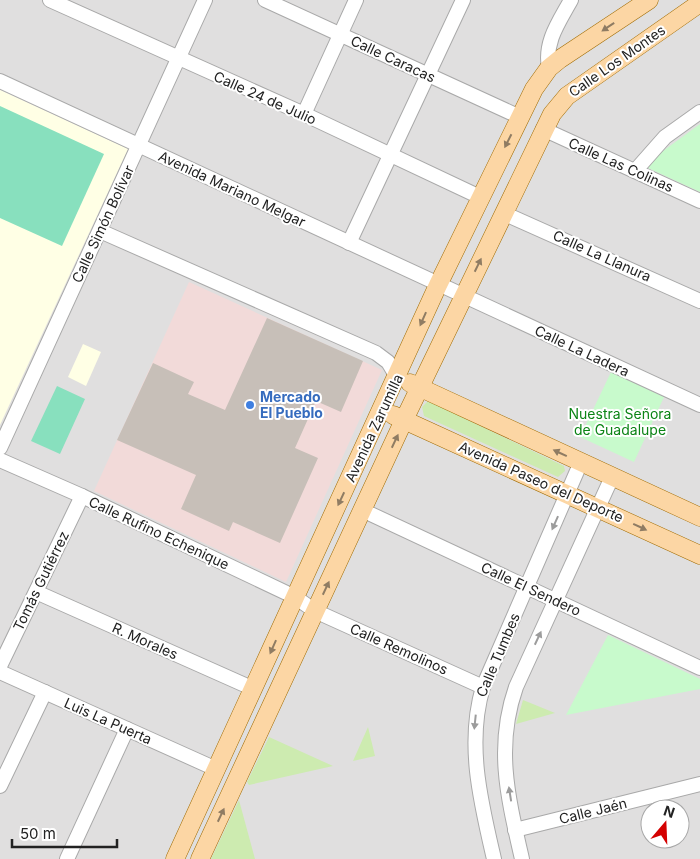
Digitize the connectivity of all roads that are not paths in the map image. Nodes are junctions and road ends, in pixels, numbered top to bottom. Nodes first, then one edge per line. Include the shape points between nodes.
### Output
1 (50, 0) edge
2 (205, 0) edge
3 (265, 0) edge
4 (356, 0) edge
5 (462, 0) edge
6 (571, 0) edge
7 (649, 0) edge
8 (700, 3) edge
9 (71, 4) edge
10 (340, 34) junction
11 (178, 59) junction
12 (549, 68) junction
13 (428, 75) junction
14 (0, 80) edge
15 (700, 112) edge
16 (304, 114) junction
17 (520, 118) junction
18 (543, 129) junction
19 (139, 145) junction
20 (389, 156) junction
21 (635, 171) junction
22 (480, 197) junction
23 (700, 201) edge
24 (503, 213) junction
25 (100, 231) junction
26 (348, 243) junction
27 (438, 285) junction
28 (463, 296) junction
29 (700, 301) edge
30 (397, 377) junction
31 (420, 388) junction
32 (700, 405) edge
33 (382, 410) junction
34 (404, 420) junction
35 (0, 448) edge
36 (0, 460) edge
37 (581, 462) junction
38 (612, 477) junction
39 (567, 494) junction
40 (82, 496) junction
41 (598, 508) junction
42 (362, 510) junction
43 (700, 517) edge
44 (700, 555) edge
45 (527, 587) junction
46 (36, 592) junction
47 (295, 597) junction
48 (556, 601) junction
49 (315, 611) junction
50 (0, 666) edge
51 (700, 668) edge
52 (0, 672) edge
53 (483, 687) junction
54 (254, 689) junction
55 (45, 692) junction
56 (126, 729) junction
57 (216, 769) junction
58 (1, 782) edge
59 (700, 784) edge
60 (516, 830) junction
61 (67, 859) edge
62 (175, 859) edge
63 (200, 859) edge
64 (494, 859) edge
65 (522, 859) edge

1 - 9 street, Calle 24 de Julio
2 - 11 street, Calle Simón Bolívar
3 - 10 street, Calle Caracas
4 - 10 street
5 - 13 street
6 - 12 street via 550,39 546,55
7 -> 12 main road
8 - 18 main road, Calle Los Montes via 567,96 558,104
9 - 11 street, Calle 24 de Julio
10 - 13 street, Calle Caracas
10 - 16 street
11 - 16 street, Calle 24 de Julio
11 - 19 street, Calle Simón Bolívar
12 - 17 main road, Avenida Zarumilla
13 - 17 street, Calle Caracas
13 - 20 street
14 - 19 street, Avenida Mariano Melgar
15 - 21 street via 665,137
16 - 20 street, Calle 24 de Julio
17 -> 22 main road, Avenida Zarumilla
18 - 21 street, Calle Las Colinas
18 - 24 main road, Avenida Zarumilla
19 - 25 street, Calle Simón Bolívar
19 - 26 street, Avenida Mariano Melgar
20 - 22 street, Calle 24 de Julio
20 - 26 street
21 - 23 street, Calle Las Colinas
22 - 27 main road, Avenida Zarumilla
28 -> 24 main road, Avenida Zarumilla
24 - 29 street, Calle La Llanura
25 - 30 street via 376,353 388,362
25 - 35 street, Calle Simón Bolívar
26 - 27 street, Avenida Mariano Melgar
27 - 28 street, Avenida Mariano Melgar
27 -> 30 main road, Avenida Zarumilla
28 - 31 main road, Avenida Zarumilla
28 - 32 street, Calle La Ladera
30 - 31 main road
30 - 33 main road, Avenida Zarumilla
31 - 34 main road, Avenida Zarumilla
37 -> 31 main road
33 - 34 main road, Avenida Paseo del Deporte
33 -> 47 main road, Avenida Zarumilla
34 - 39 main road, Avenida Paseo del Deporte
42 -> 34 main road, Avenida Zarumilla
36 - 40 street, Calle Rufino Echenique
37 - 38 main road
37 - 39 street, Calle Tumbes
38 - 41 street, Calle Tumbes
38 - 43 main road
39 - 41 main road, Avenida Paseo del Deporte
39 -> 45 street, Calle Tumbes
40 - 46 street, Tomás Gutiérrez
40 - 47 street, Calle Rufino Echenique
41 -> 44 main road, Avenida Paseo del Deporte
41 - 48 street, Calle Tumbes
42 - 45 street, Calle El Sendero
49 -> 42 main road, Avenida Zarumilla
45 - 48 street, Calle El Sendero
45 - 53 street, Calle Tumbes
46 - 50 street, Tomás Gutiérrez
46 - 54 street, R. Morales
47 - 49 street, Calle Rufino Echenique
47 -> 54 main road, Avenida Zarumilla
48 - 51 street, Calle El Sendero
60 -> 48 street, Calle Tumbes via 504,749 508,708
49 - 53 street, Calle Remolinos
63 -> 49 main road, Avenida Zarumilla
52 - 55 street, Luis La Puerta
53 -> 64 street, Calle Tumbes via 477,706 474,740 477,773
54 - 57 main road, Avenida Zarumilla
55 - 56 street, Luis La Puerta
55 - 58 street
56 - 57 street, Luis La Puerta
56 - 61 street
57 - 62 main road, Avenida Zarumilla
59 - 60 street, Calle Jaén
60 - 65 street, Calle Tumbes

